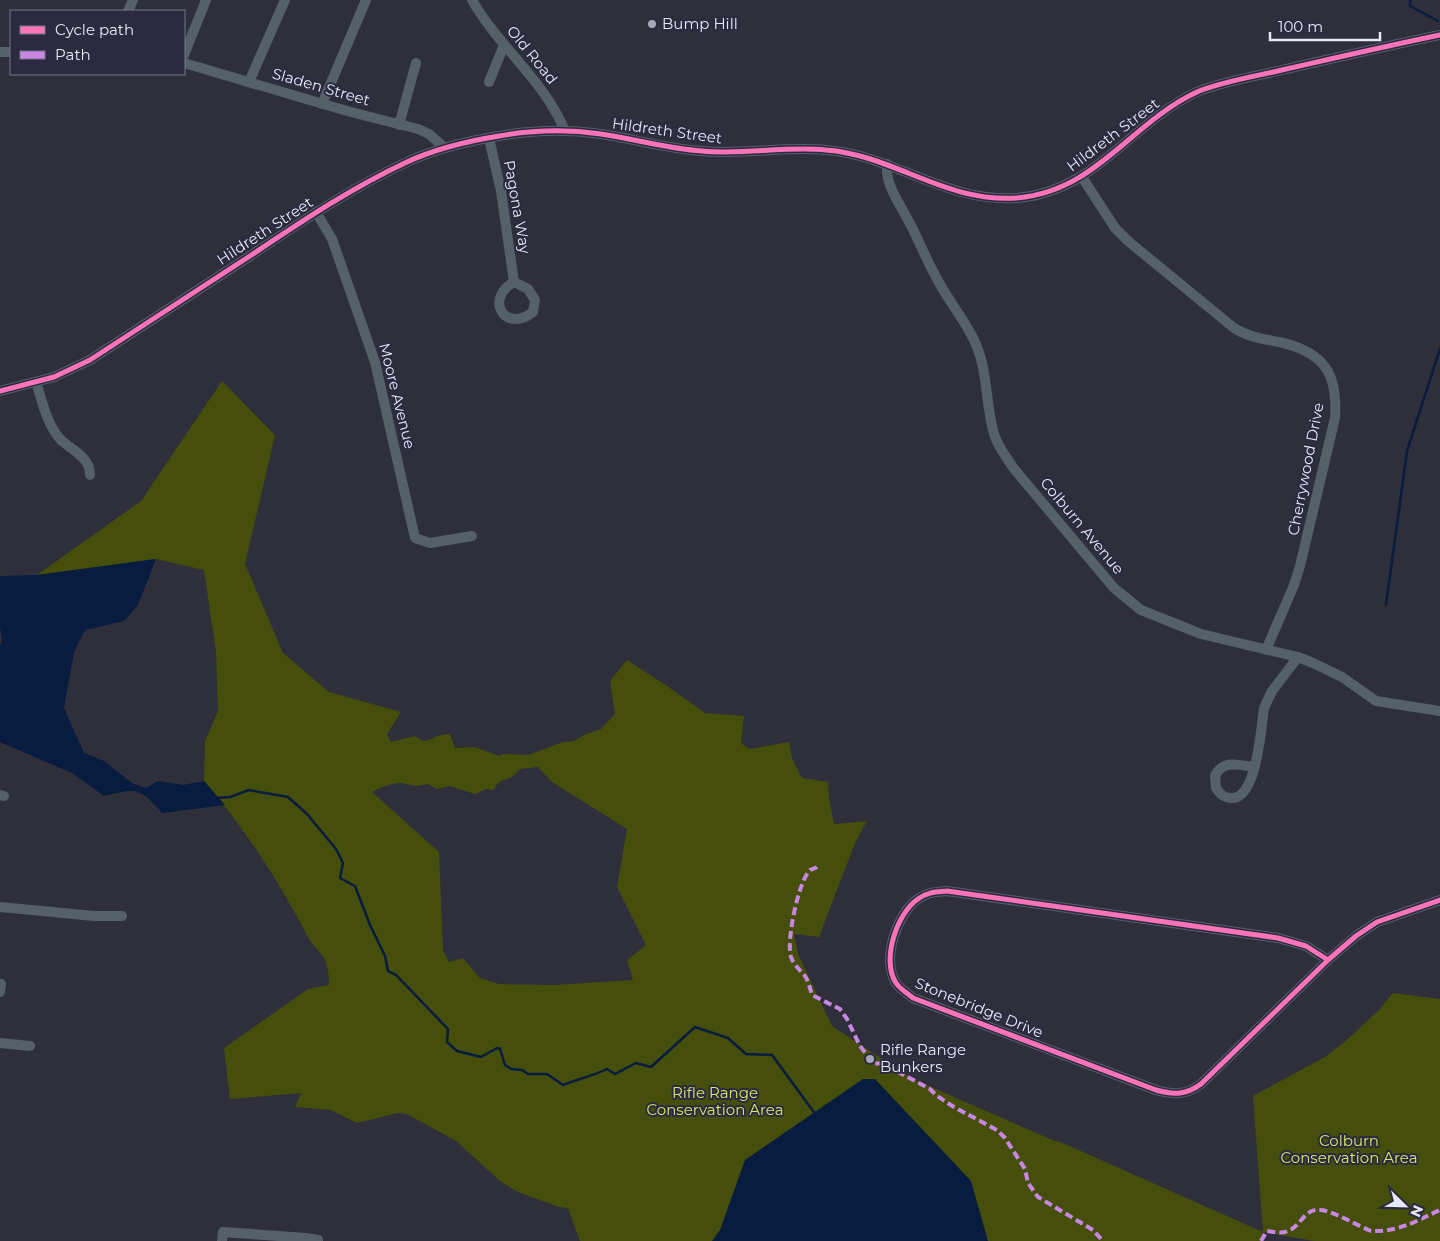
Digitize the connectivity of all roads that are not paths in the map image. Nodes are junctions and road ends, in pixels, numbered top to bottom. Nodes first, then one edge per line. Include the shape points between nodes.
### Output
1 (206, 0) edge
2 (285, 0) edge
3 (366, 0) edge
4 (472, 0) edge
5 (1440, 35) edge
6 (504, 45) junction
7 (185, 52) edge
8 (416, 62) dead end
9 (185, 63) edge
10 (249, 82) junction
11 (489, 82) dead end
12 (322, 104) junction
13 (399, 125) junction
14 (565, 131) junction
15 (489, 138) junction
16 (445, 148) junction
17 (887, 164) junction
18 (1082, 177) junction
19 (316, 212) junction
20 (514, 282) dead end
21 (36, 382) junction
22 (0, 391) edge
23 (90, 475) dead end
24 (472, 536) dead end
25 (1266, 650) junction
26 (1298, 657) junction
27 (1440, 711) edge
28 (1254, 767) dead end
29 (1440, 900) edge
30 (0, 907) edge
31 (122, 916) dead end
32 (1328, 960) junction
33 (0, 1043) edge
34 (30, 1046) dead end
35 (223, 1237) edge
36 (318, 1240) edge

1 - 7 street
2 - 10 street
3 - 12 street
4 - 6 street, Old Road
5 - 18 street, Hildreth Street via 1200,91 1171,106
6 - 11 street
6 - 14 street, Old Road via 548,98
8 - 13 street
9 - 10 street, Sladen Street
10 - 12 street, Sladen Street
12 - 13 street, Sladen Street
13 - 16 street, Sladen Street via 429,134
14 - 15 street, Hildreth Street via 539,130
14 - 17 street, Hildreth Street via 702,151 823,149
15 - 16 street, Hildreth Street
15 - 20 street, Pagona Way via 501,191
16 - 19 street, Hildreth Street via 384,173
17 - 18 street, Hildreth Street via 942,187 995,198 1020,198 1048,192
17 - 25 street, Colburn Avenue via 890,187 935,276 975,342 985,367 993,430 1002,452 1015,470 1114,588 1141,610 1201,634
18 - 25 street, Cherrywood Drive via 1115,228 1128,241 1234,328 1252,337 1303,349 1314,355 1330,375 1336,402 1334,418 1308,538 1294,585
19 - 21 street, Hildreth Street via 90,360 54,378
19 - 24 street, Moore Avenue via 332,239 375,362 415,538 430,543
21 - 22 street, Hildreth Street
21 - 23 street via 57,435 88,463
25 - 26 street, Colburn Avenue
26 - 27 street, Colburn Avenue via 1342,677 1376,701
26 - 28 street via 1267,699
29 - 32 street, Stonebridge Drive via 1377,922
30 - 31 street
32 - 32 street, Stonebridge Drive via 1201,1084 1178,1094 1156,1090 913,998 895,982 890,957 896,930 909,908 927,894 947,891 1278,938 1306,946
33 - 34 street
35 - 36 street

